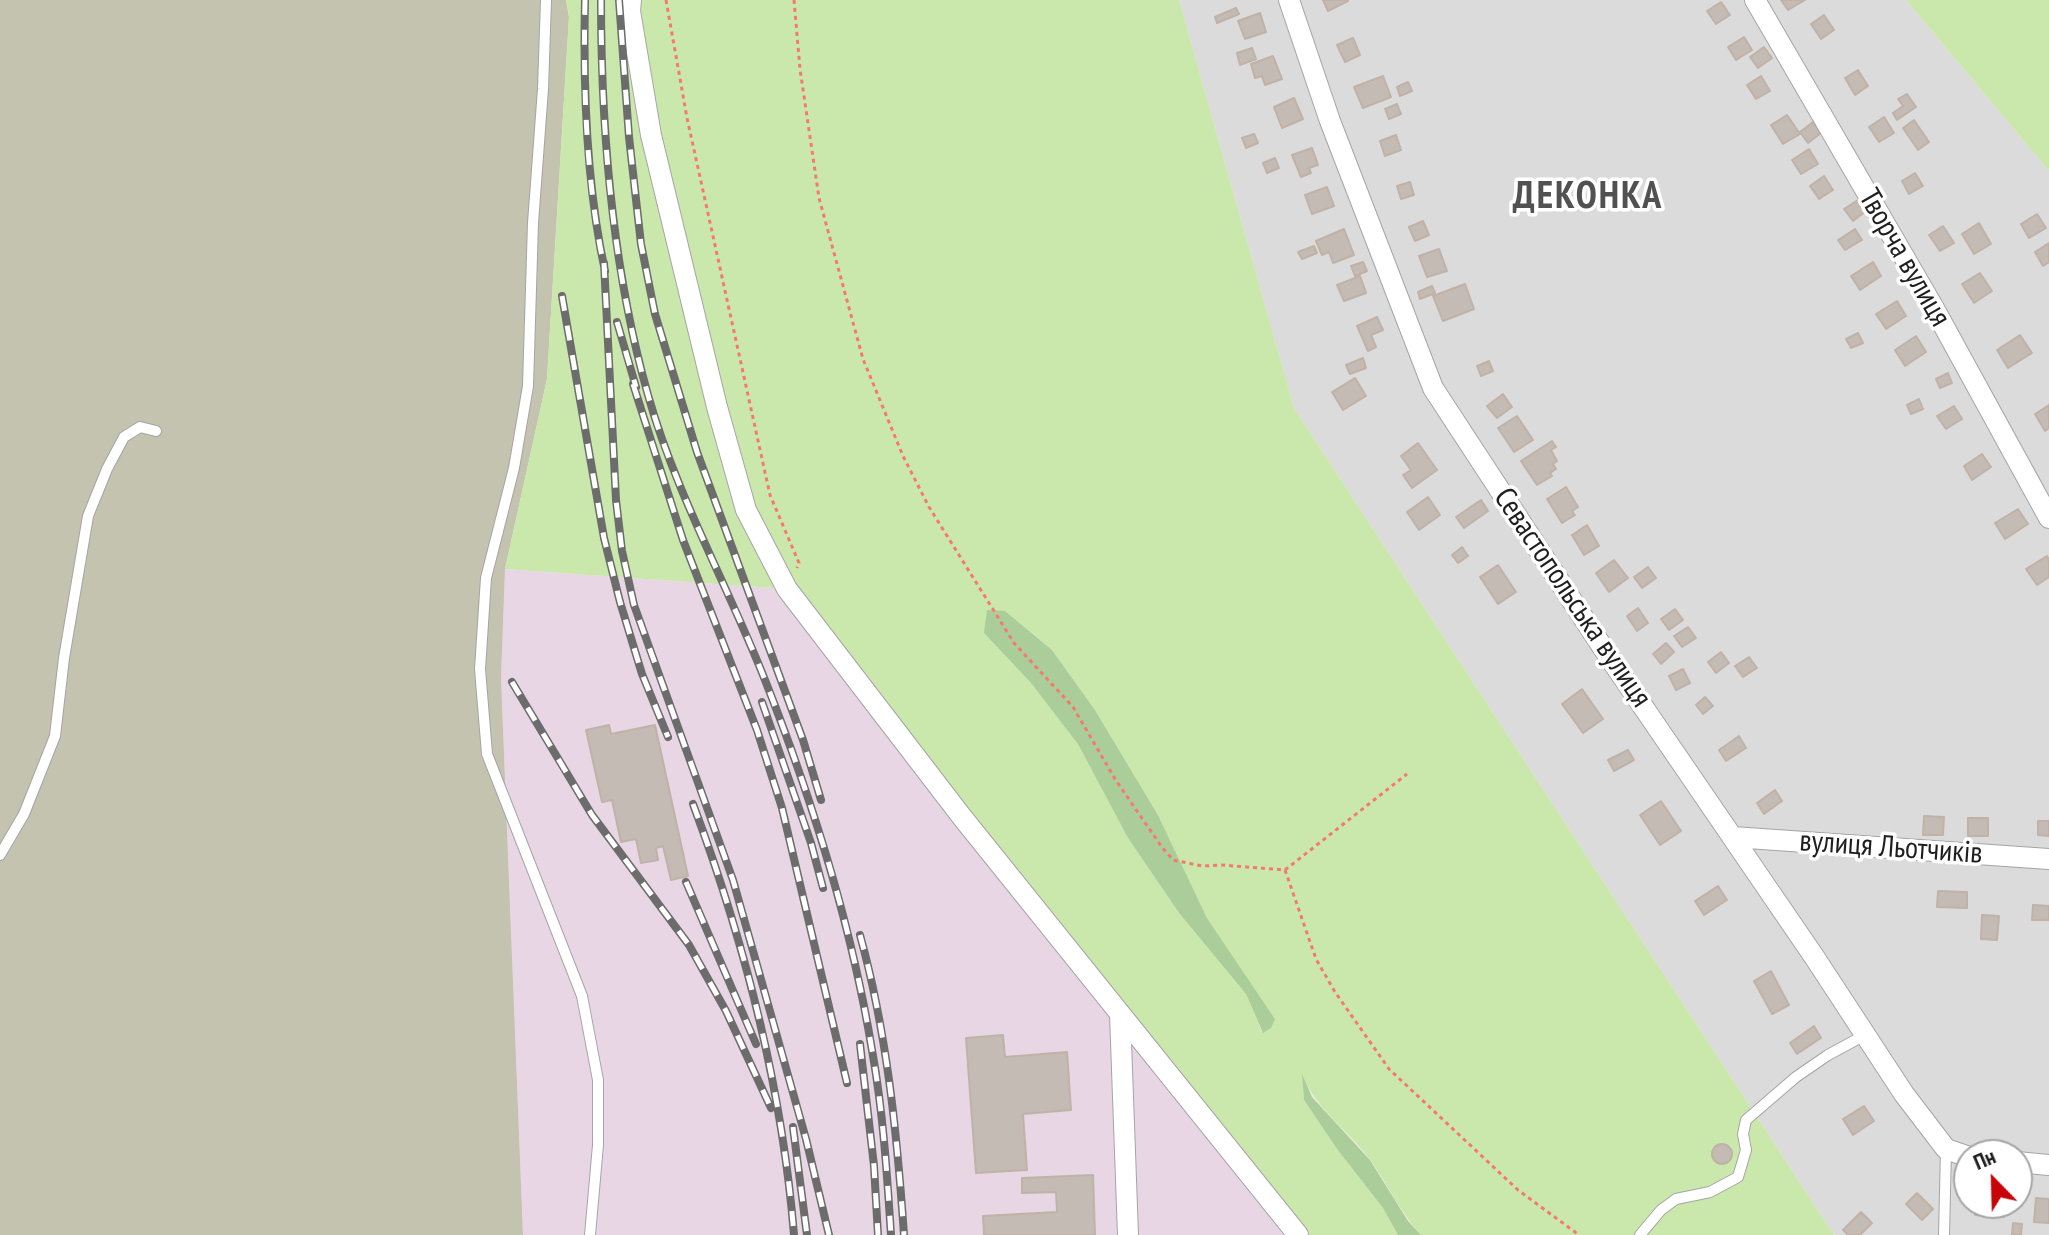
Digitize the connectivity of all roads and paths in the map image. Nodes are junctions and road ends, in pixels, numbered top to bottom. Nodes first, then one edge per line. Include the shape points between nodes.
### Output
1 (546, 0) edge
2 (631, 0) edge
3 (666, 0) edge
4 (794, 0) edge
5 (1289, 0) edge
6 (1755, 0) edge
7 (156, 431) dead end
8 (2049, 518) edge
9 (787, 589) junction
10 (1407, 774) dead end
11 (1733, 837) junction
12 (0, 855) edge
13 (2049, 859) edge
14 (1285, 870) junction
15 (1120, 1014) junction
16 (1865, 1035) junction
17 (1946, 1149) junction
18 (1953, 1151) edge
19 (590, 1235) edge
20 (1128, 1235) edge
21 (1298, 1235) edge
22 (1579, 1235) edge
23 (1640, 1235) edge
24 (1944, 1235) edge

1 - 19 lane via 528,386 486,578 480,669 487,754 582,996 598,1080
2 - 9 street via 651,135 717,407 746,510
3 - 9 path via 770,495 799,563
4 - 14 path via 819,198 863,359 929,507 1014,643 1073,707 1115,779 1173,860
5 - 11 street, Севастопольська вулиця via 1433,388
6 - 8 street, Творча вулиця
7 - 12 lane via 140,427 124,437 88,516 55,736 24,814
9 - 15 street
10 - 14 path
11 - 13 street, вулиця Льотчиків
11 - 16 street, Севастопольська вулиця
14 - 22 path via 1316,959 1389,1069 1518,1190
15 - 20 street
15 - 21 street
16 - 17 street, Севастопольська вулиця
16 - 23 lane via 1796,1077 1746,1120 1746,1150 1738,1177 1710,1192 1676,1199
17 - 18 street
17 - 24 lane

